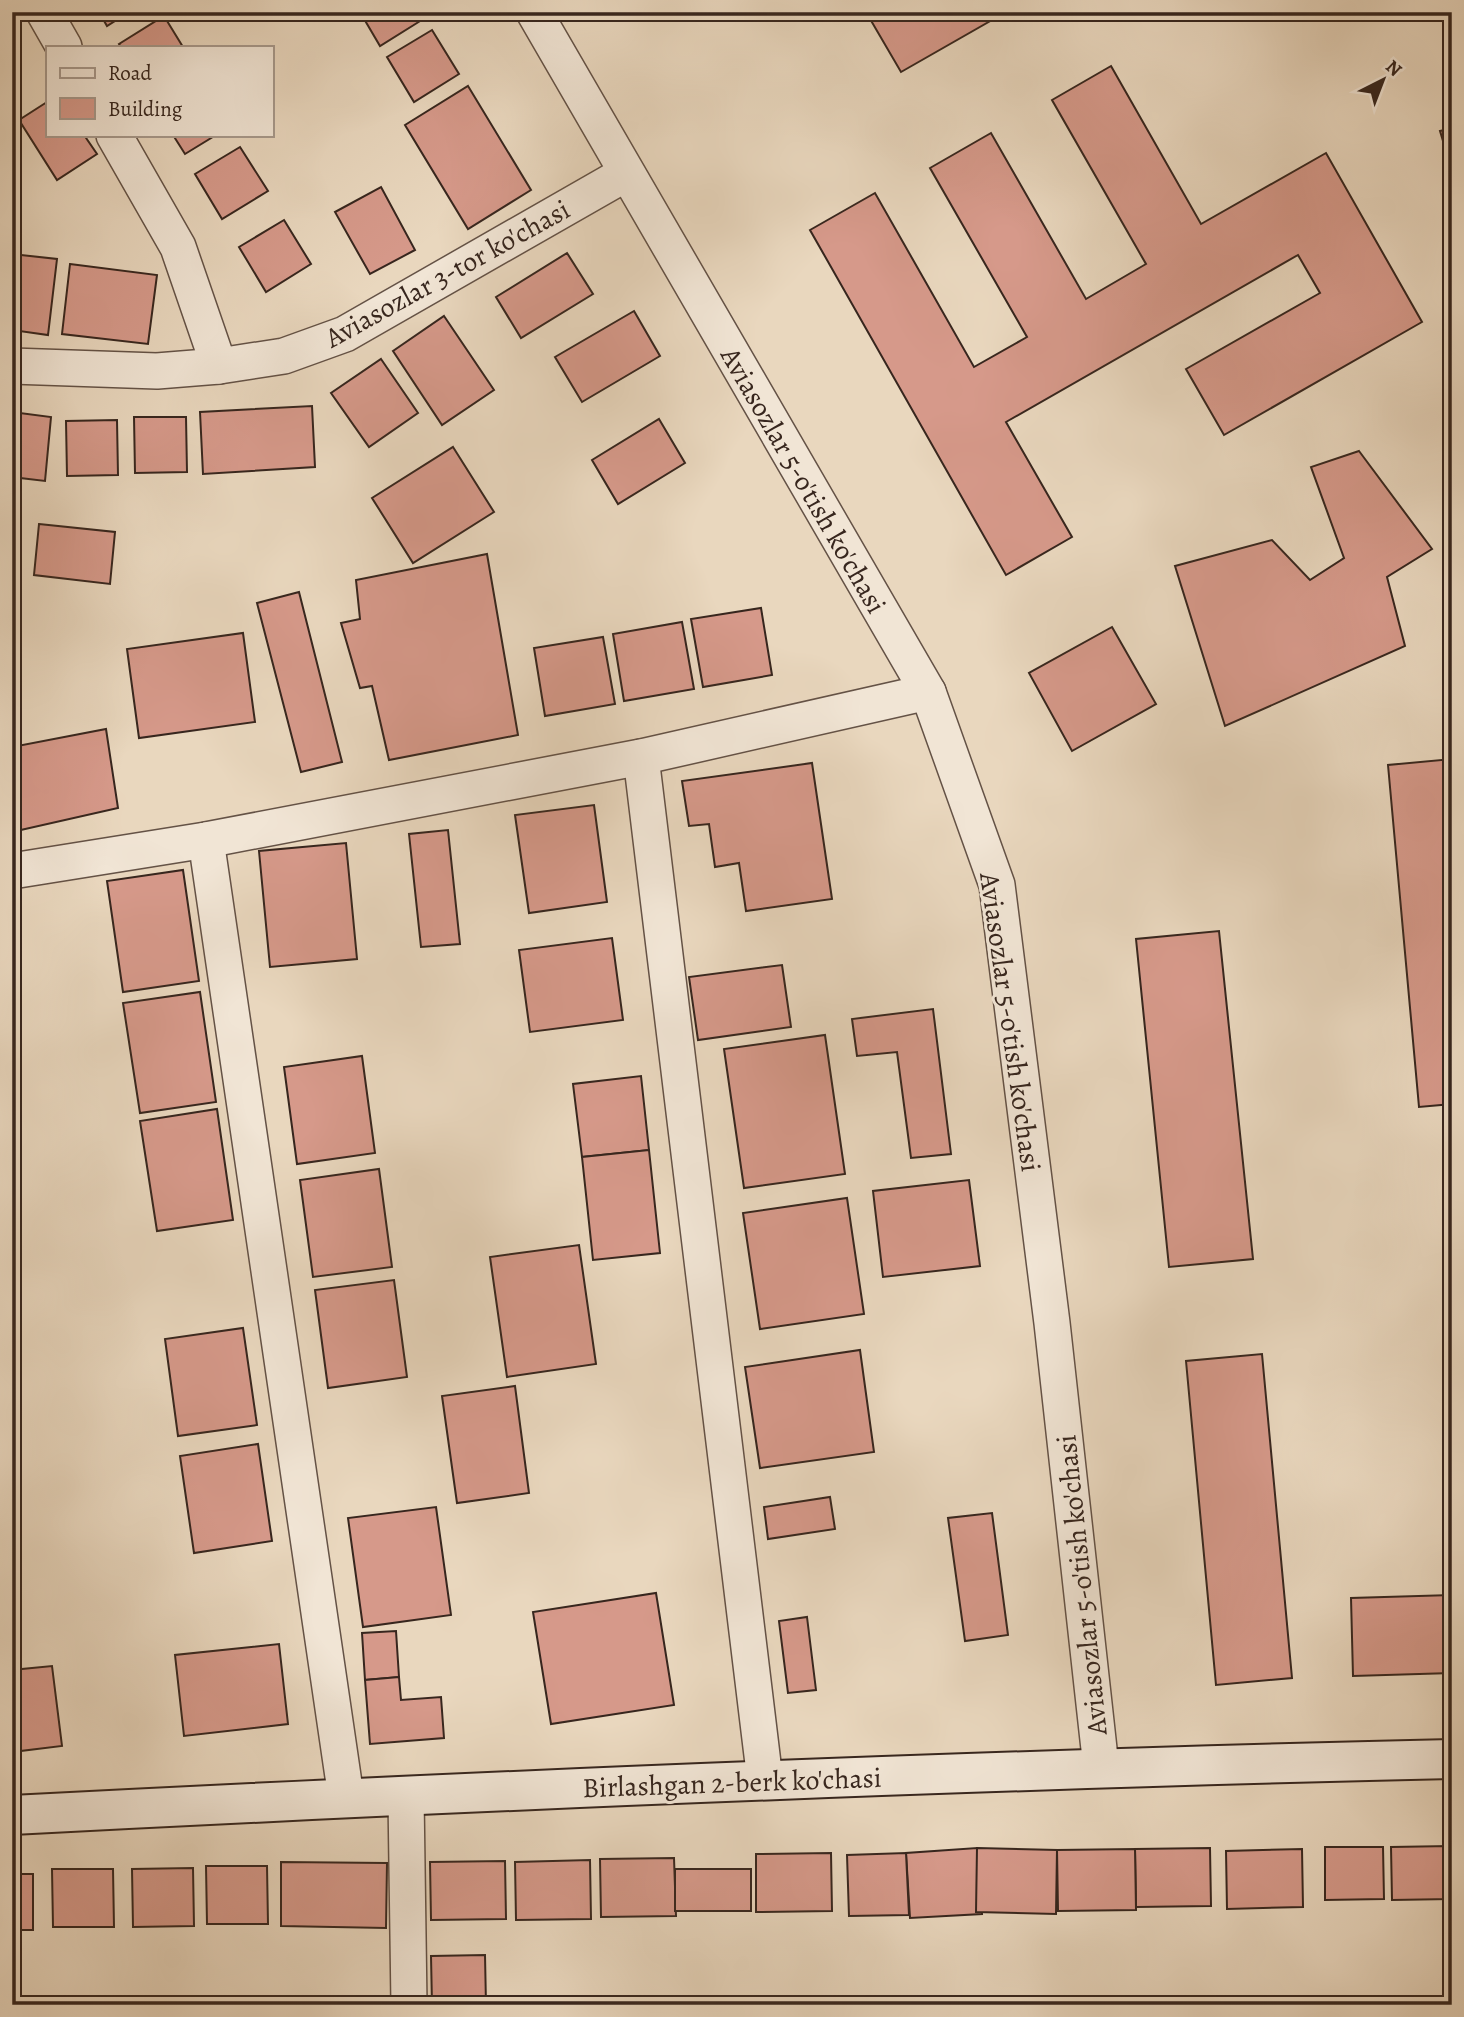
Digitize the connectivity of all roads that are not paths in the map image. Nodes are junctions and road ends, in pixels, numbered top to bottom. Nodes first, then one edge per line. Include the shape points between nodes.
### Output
1 (44, 12) edge
2 (534, 12) edge
3 (63, 46) edge
4 (115, 136) edge
5 (625, 174) junction
6 (12, 366) edge
7 (219, 366) junction
8 (928, 692) junction
9 (641, 757) junction
10 (205, 840) junction
11 (12, 871) edge
12 (1452, 1759) edge
13 (1101, 1767) junction
14 (765, 1780) junction
15 (346, 1797) junction
16 (406, 1797) junction
17 (12, 1815) edge
18 (409, 2005) edge

1 - 3 street
2 - 5 street, Aviasozlar 5-o'tish ko'chasi
4 - 7 street via 178,247
5 - 7 street, Aviasozlar 3-tor ko'chasi via 345,334 284,356
5 - 8 street, Aviasozlar 5-o'tish ko'chasi
6 - 7 street, Aviasozlar 3-tor ko'chasi via 157,371
8 - 9 street
8 - 13 street, Aviasozlar 5-o'tish ko'chasi via 997,886
9 - 10 street
9 - 14 street
10 - 11 street
10 - 15 street
12 - 13 street, Birlashgan 2-berk ko'chasi
13 - 14 street, Birlashgan 2-berk ko'chasi
14 - 16 street, Birlashgan 2-berk ko'chasi
15 - 16 street, Birlashgan 2-berk ko'chasi
15 - 17 street, Birlashgan 2-berk ko'chasi
16 - 18 street

